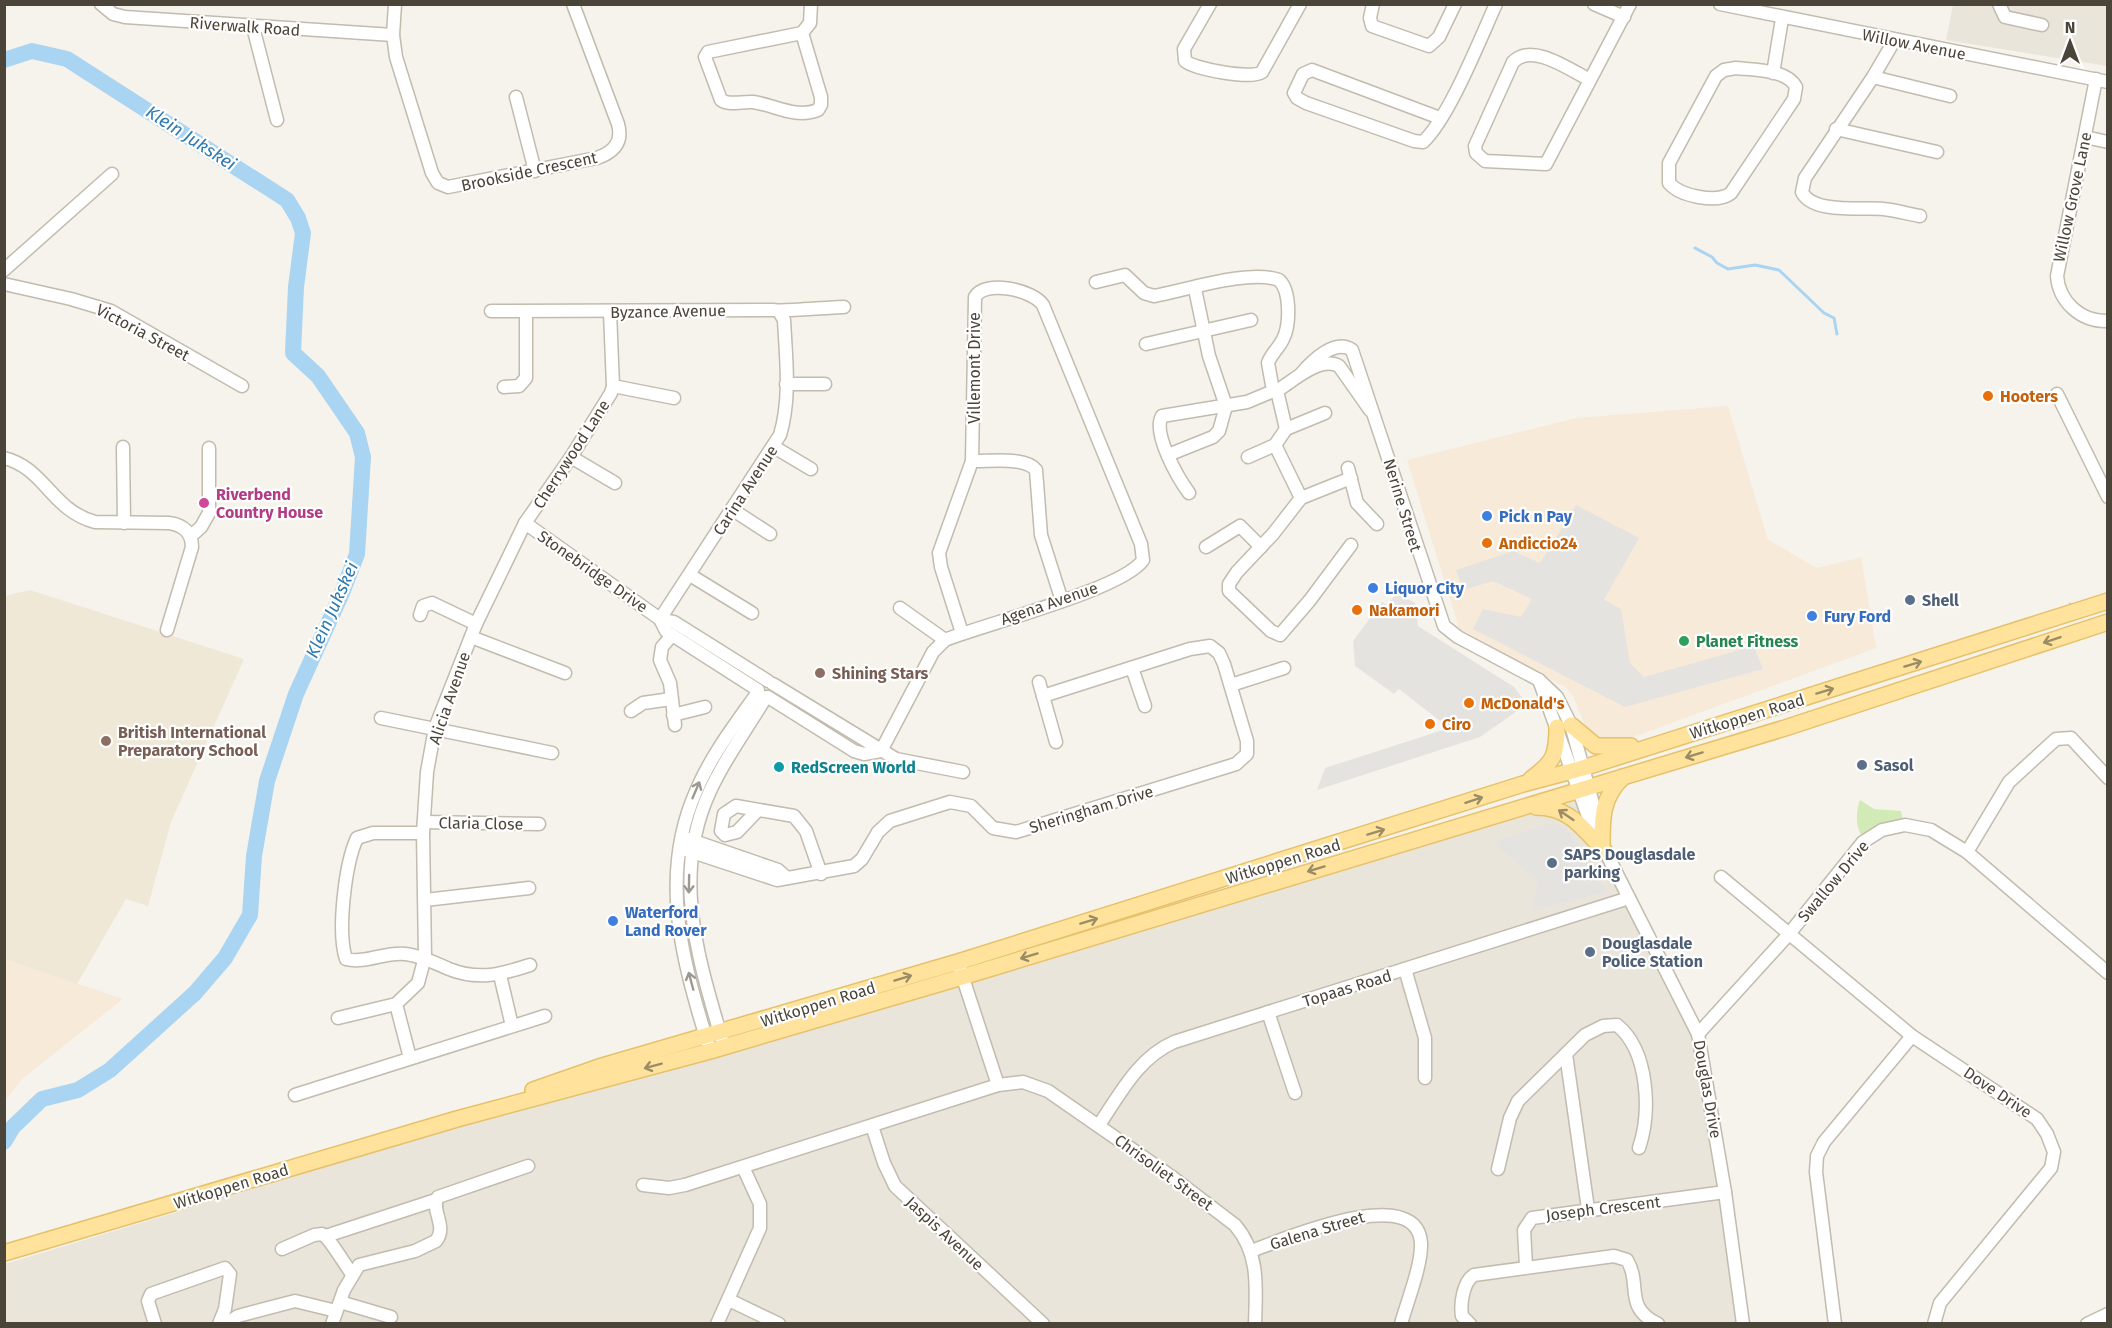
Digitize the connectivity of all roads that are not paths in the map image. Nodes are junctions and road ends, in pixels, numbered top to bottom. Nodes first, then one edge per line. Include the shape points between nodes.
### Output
1 (101, 4) edge
2 (395, 4) edge
3 (573, 4) edge
4 (811, 4) edge
5 (1210, 4) edge
6 (1300, 4) edge
7 (1373, 4) edge
8 (1455, 4) edge
9 (1496, 4) edge
10 (1594, 4) edge
11 (1630, 4) edge
12 (1720, 4) edge
13 (1999, 4) edge
14 (1778, 13) edge
15 (1624, 17) junction
16 (2042, 25) dead end
17 (253, 27) junction
18 (802, 33) junction
19 (393, 35) junction
20 (1894, 40) junction
21 (1773, 73) junction
22 (1873, 77) junction
23 (1590, 80) junction
24 (2102, 81) edge
25 (1950, 96) dead end
26 (516, 97) dead end
27 (1440, 118) junction
28 (277, 120) dead end
29 (1836, 129) junction
30 (2085, 137) junction
31 (2108, 142) edge
32 (1937, 152) dead end
33 (534, 171) junction
34 (112, 174) dead end
35 (1920, 216) dead end
36 (4, 270) edge
37 (1096, 282) dead end
38 (4, 284) edge
39 (1195, 289) junction
40 (844, 307) dead end
41 (491, 311) dead end
42 (526, 312) junction
43 (610, 312) junction
44 (780, 313) junction
45 (1251, 320) dead end
46 (2108, 321) edge
47 (1205, 332) junction
48 (1146, 344) dead end
49 (1333, 348) junction
50 (1333, 363) junction
51 (1302, 374) junction
52 (786, 384) junction
53 (825, 384) dead end
54 (242, 386) dead end
55 (613, 386) junction
56 (504, 387) dead end
57 (1275, 390) junction
58 (2057, 394) dead end
59 (674, 398) dead end
60 (1226, 406) junction
61 (1325, 413) dead end
62 (1375, 415) junction
63 (1286, 429) junction
64 (1275, 445) junction
65 (123, 447) dead end
66 (774, 447) junction
67 (209, 448) dead end
68 (1168, 455) junction
69 (571, 457) junction
70 (1248, 457) dead end
71 (4, 458) edge
72 (972, 461) junction
73 (811, 469) dead end
74 (615, 483) dead end
75 (1189, 493) dead end
76 (2108, 497) edge
77 (1301, 498) junction
78 (732, 510) junction
79 (124, 523) junction
80 (525, 523) junction
81 (1377, 524) dead end
82 (770, 534) dead end
83 (191, 536) junction
84 (1351, 544) dead end
85 (1206, 547) dead end
86 (1261, 547) junction
87 (1144, 555) joint
88 (690, 574) junction
89 (1062, 601) junction
90 (2108, 601) edge
91 (900, 608) dead end
92 (752, 613) dead end
93 (420, 615) dead end
94 (660, 619) junction
95 (2108, 622) edge
96 (476, 624) junction
97 (167, 630) dead end
98 (962, 633) junction
99 (672, 635) junction
100 (471, 636) junction
101 (945, 640) junction
102 (714, 655) junction
103 (1132, 668) junction
104 (1284, 668) dead end
105 (565, 673) dead end
106 (770, 682) junction
107 (1039, 682) dead end
108 (1231, 685) junction
109 (762, 694) junction
110 (1043, 696) junction
111 (671, 699) junction
112 (1145, 706) dead end
113 (705, 707) dead end
114 (631, 711) dead end
115 (816, 711) junction
116 (381, 718) dead end
117 (808, 723) junction
118 (1564, 726) junction
119 (435, 728) junction
120 (1669, 740) junction
121 (1056, 742) dead end
122 (881, 751) junction
123 (552, 753) dead end
124 (1577, 770) junction
125 (963, 772) dead end
126 (1623, 777) junction
127 (2108, 778) edge
128 (1523, 784) junction
129 (1583, 789) junction
130 (1517, 808) junction
131 (758, 810) dead end
132 (539, 824) dead end
133 (423, 827) junction
134 (687, 844) junction
135 (1602, 845) junction
136 (1967, 852) junction
137 (821, 874) junction
138 (1720, 877) dead end
139 (529, 888) dead end
140 (1629, 898) junction
141 (425, 900) junction
142 (1789, 934) junction
143 (425, 957) junction
144 (530, 965) dead end
145 (960, 969) junction
146 (1405, 969) junction
147 (2108, 973) edge
148 (500, 975) junction
149 (396, 1004) junction
150 (1268, 1012) junction
151 (545, 1016) dead end
152 (338, 1018) dead end
153 (512, 1026) junction
154 (1698, 1034) junction
155 (1912, 1036) junction
156 (715, 1042) junction
157 (1566, 1054) junction
158 (410, 1058) junction
159 (1425, 1078) dead end
160 (998, 1085) junction
161 (1295, 1093) dead end
162 (295, 1095) dead end
163 (1099, 1125) junction
164 (872, 1126) junction
165 (1639, 1149) dead end
166 (528, 1166) dead end
167 (743, 1167) junction
168 (1498, 1169) dead end
169 (643, 1185) dead end
170 (1725, 1192) junction
171 (436, 1200) junction
172 (1588, 1209) junction
173 (326, 1236) junction
174 (282, 1248) dead end
175 (1251, 1251) junction
176 (4, 1253) edge
177 (1526, 1266) junction
178 (352, 1274) junction
179 (729, 1300) junction
180 (336, 1312) edge
181 (2108, 1314) edge
182 (391, 1317) dead end
183 (155, 1323) edge
184 (219, 1323) edge
185 (226, 1323) edge
186 (717, 1323) edge
187 (779, 1323) edge
188 (1042, 1323) edge
189 (1255, 1323) edge
190 (1401, 1323) edge
191 (1470, 1323) edge
192 (1658, 1323) edge
193 (1743, 1323) edge
194 (1835, 1323) edge
195 (1934, 1323) edge
196 (2087, 1323) edge

1 - 17 street, Riverwalk Road via 125,18
2 - 19 street, Brookside Crescent
3 - 33 street, Brookside Crescent via 614,109 620,137 615,148 604,156
4 - 18 street via 810,23
5 - 6 street via 1184,49 1185,61 1252,77 1262,72
7 - 8 street via 1372,26 1429,46 1439,37
9 - 27 street
10 - 15 street
11 - 15 street
12 - 14 street, Willow Avenue
13 - 16 street via 2005,17
14 - 20 street, Willow Avenue
14 - 21 street
15 - 23 street
17 - 19 street, Riverwalk Road
17 - 28 street
18 - 18 street via 821,97 818,111 794,113 757,103 720,100 705,57 708,52
19 - 33 street, Brookside Crescent via 396,57 438,183 454,187
20 - 22 street
20 - 24 street, Willow Avenue
21 - 21 street via 1794,83 1794,99 1736,188 1727,196 1715,198 1684,194 1672,187 1669,163 1716,76 1736,68
22 - 25 street
22 - 29 street
23 - 23 street via 1533,53 1519,56 1480,136 1476,153 1485,161 1546,164
24 - 30 street, Willow Grove Lane
26 - 33 street
27 - 27 street via 1312,70 1303,74 1294,93 1306,103 1421,143
29 - 32 street
29 - 35 street via 1805,178 1803,195 1811,201 1842,208 1885,209
30 - 31 street
30 - 46 street, Willow Grove Lane via 2057,283 2061,294 2080,315 2093,321
34 - 36 street
37 - 39 street via 1125,274 1144,293 1154,296
38 - 54 street, Victoria Street via 111,311
39 - 47 street
39 - 57 street via 1240,278 1269,278 1282,283 1286,294 1284,338 1268,363
40 - 44 street, Byzance Avenue via 800,308
41 - 42 street, Byzance Avenue
42 - 43 street, Byzance Avenue
42 - 56 street via 526,378 517,387
43 - 44 street, Byzance Avenue
43 - 55 street, Cherrywood Lane
44 - 52 street, Carina Avenue via 784,320
45 - 47 street
47 - 48 street
47 - 60 street
49 - 50 street
49 - 51 street
49 - 62 street, Nerine Street via 1352,350
50 - 51 street
50 - 62 street, Nerine Street
51 - 57 street
52 - 53 street
52 - 66 street, Carina Avenue via 784,420
55 - 59 street
55 - 69 street, Cherrywood Lane
57 - 60 street via 1261,398
57 - 63 street
58 - 76 street
60 - 68 street via 1214,437
60 - 68 street via 1162,416 1160,431
61 - 63 street
62 - 118 street, Nerine Street via 1444,626 1539,680 1557,697
63 - 64 street
64 - 70 street
64 - 77 street
65 - 79 street
66 - 73 street
66 - 78 street, Carina Avenue
67 - 83 street via 209,513
68 - 75 street
69 - 74 street
69 - 80 street, Cherrywood Lane
71 - 79 street via 26,467 63,507 76,515 95,522
72 - 87 street, Villemont Drive via 975,297 981,290 989,289 1029,293 1039,299 1047,314
72 - 89 street via 1023,463 1036,470 1041,535
72 - 98 street, Villemont Drive via 939,553
77 - 81 street via 1350,473 1357,503
77 - 86 street
78 - 82 street
78 - 88 street, Carina Avenue
79 - 83 street via 176,524
80 - 94 street, Stonebridge Drive
80 - 96 street, Alicia Avenue
83 - 97 street via 190,553
84 - 86 street via 1280,634 1271,631 1229,591 1231,580
85 - 86 street via 1240,526
87 - 89 street, Agena Avenue via 1131,572
88 - 92 street
88 - 94 street, Carina Avenue
89 - 98 street, Agena Avenue
120 -> 90 main road, Witkoppen Road
91 - 101 street
93 - 96 street via 426,604 432,603
94 - 99 street, Stonebridge Drive
94 - 102 street, Stonebridge Drive via 674,622
95 -> 126 main road, Witkoppen Road via 1797,725
96 - 100 street, Alicia Avenue
98 - 101 street, Agena Avenue
99 - 102 street, Stonebridge Drive
99 - 111 street via 660,656
100 - 105 street
100 - 119 street, Alicia Avenue
101 - 122 street via 933,652
102 - 106 street, Stonebridge Drive
102 - 109 street, Stonebridge Drive
103 - 108 street, Sheringham Drive via 1210,646 1222,656
103 - 110 street, Sheringham Drive
103 - 112 street
104 - 108 street
106 - 109 street via 761,682
106 - 115 street, Stonebridge Drive
107 - 110 street
108 - 137 street, Sheringham Drive via 1248,749 1236,764 1016,832 993,828 966,804 942,804 890,821 854,866
109 - 117 street, Stonebridge Drive
109 - 134 street via 696,790
110 - 121 street
111 - 113 street via 674,720
111 - 114 street via 643,703
115 - 117 street
115 - 122 street, Stonebridge Drive
116 - 119 street
117 - 122 street, Stonebridge Drive via 854,751
118 - 120 main road via 1604,748
118 - 124 street, Nerine Street
118 - 128 main road via 1555,756
119 - 123 street
119 - 133 street, Alicia Avenue
120 - 124 main road, Witkoppen Road
122 - 125 street, Stonebridge Drive via 896,759
124 - 128 main road, Witkoppen Road
124 - 129 street, Nerine Street
126 - 129 main road, Witkoppen Road
126 - 135 main road via 1604,804
127 - 136 street via 2071,738 2056,739 2008,782
145 -> 128 main road, Witkoppen Road
129 - 130 main road, Witkoppen Road
129 - 135 street, Douglas Drive via 1599,820
135 -> 130 main road via 1567,812 1550,807
130 -> 145 main road, Witkoppen Road
131 - 137 street via 788,813 800,819
132 - 133 street, Claria Close
133 - 141 street, Alicia Avenue
133 - 143 street, Claria Close via 357,838 341,933 346,959 403,953
134 - 137 street, Sheringham Drive via 777,880
134 - 156 street via 676,892 677,924
135 - 140 street, Douglas Drive
136 - 142 street, Swallow Drive via 1939,833 1922,827 1905,825 1882,830 1854,851
136 - 147 street, Swallow Drive
138 - 142 street, Dove Drive
139 - 141 street
140 - 146 street, Topaas Road
140 - 154 street, Douglas Drive
141 - 143 street, Alicia Avenue
142 - 154 street, Swallow Drive
142 - 155 street, Dove Drive
143 - 148 street via 470,976
143 - 149 street, Alicia Avenue via 418,983
144 - 148 street
145 - 156 main road, Witkoppen Road
145 - 160 street
146 - 150 street, Topaas Road
146 - 159 street via 1425,1038
148 - 153 street
149 - 152 street
149 - 158 street
150 - 161 street
150 - 163 street, Topaas Road via 1185,1038 1155,1052 1137,1070
151 - 153 street
153 - 158 street
154 - 170 street, Douglas Drive
155 - 194 street via 1824,1142 1817,1156
155 - 195 street, Dove Drive via 2031,1113 2043,1126 2054,1152 2052,1168 1940,1303
156 - 176 main road, Witkoppen Road via 582,1073 457,1119
157 - 165 street via 1585,1035 1603,1026 1617,1025 1627,1036 1640,1066 1644,1091 1645,1127
157 - 168 street via 1515,1106
157 - 172 street
158 - 162 street
160 - 163 street, Chrisoliet Street via 1033,1084
160 - 164 street, Chrisoliet Street
163 - 175 street, Chrisoliet Street via 1228,1218
164 - 167 street, Chrisoliet Street
164 - 188 street, Jaspis Avenue via 896,1186
166 - 171 street via 446,1193
167 - 169 street, Chrisoliet Street via 679,1186
167 - 179 street via 760,1204 760,1228
170 - 172 street, Joseph Crescent
170 - 193 street, Douglas Drive
171 - 173 street
171 - 178 street via 441,1225 439,1237 431,1245 363,1263
172 - 177 street, Joseph Crescent via 1529,1220 1524,1230
173 - 174 street via 314,1235
173 - 178 street
175 - 189 street, Chrisoliet Street via 1256,1279
175 - 190 street, Galena Street via 1354,1217 1382,1215 1410,1223 1421,1246
177 - 191 street via 1470,1277 1461,1308 1462,1316
177 - 192 street via 1623,1257 1633,1273 1635,1302 1643,1314
178 - 180 street
179 - 186 street
179 - 187 street
180 - 182 street
180 - 185 street via 295,1301 238,1316
181 - 196 street
183 - 184 street via 148,1301 151,1294 222,1268 230,1274 230,1288

